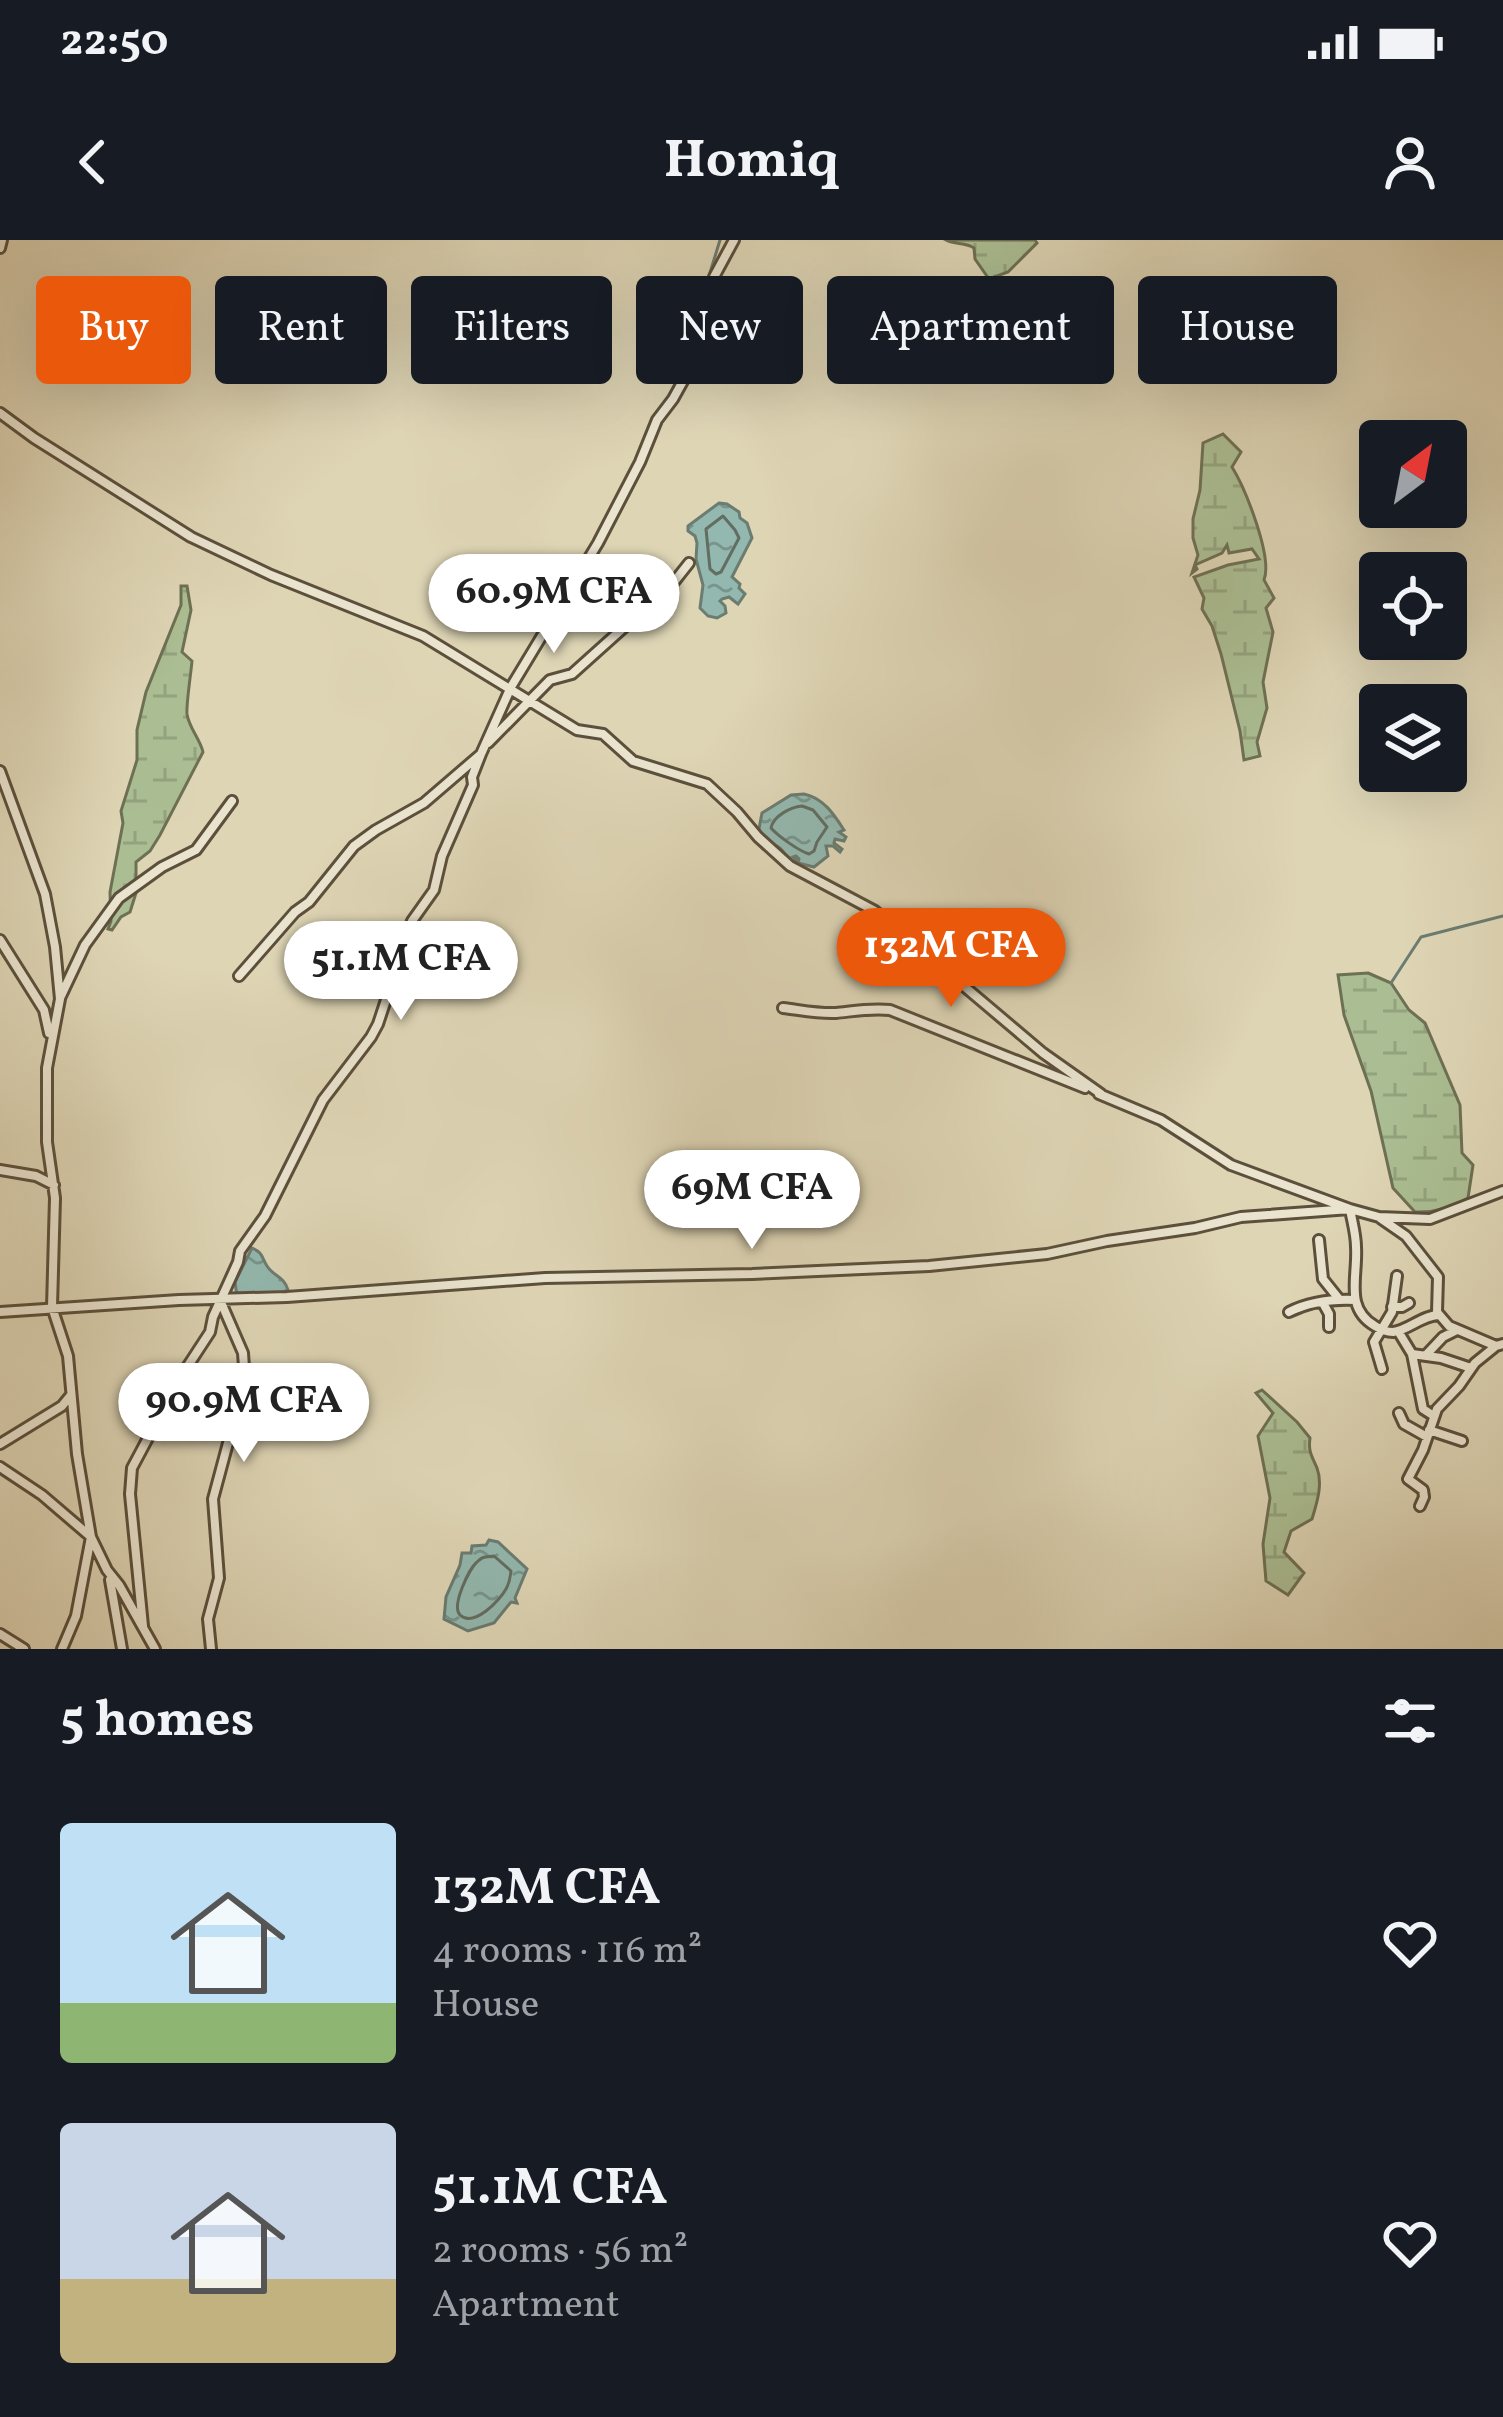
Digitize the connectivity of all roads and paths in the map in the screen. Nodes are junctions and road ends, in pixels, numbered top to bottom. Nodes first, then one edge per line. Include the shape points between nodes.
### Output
1 (734, 240) edge
2 (0, 413) edge
3 (689, 563) dead end
4 (511, 687) junction
5 (531, 700) junction
6 (484, 749) junction
7 (0, 771) edge
8 (472, 777) junction
9 (482, 783) dead end
10 (232, 801) dead end
11 (0, 940) edge
12 (238, 976) dead end
13 (60, 999) junction
14 (783, 1008) dead end
15 (50, 1045) junction
16 (1101, 1094) junction
17 (0, 1170) edge
18 (54, 1186) junction
19 (1503, 1191) edge
20 (1350, 1209) junction
21 (1379, 1217) junction
22 (1319, 1240) dead end
23 (1396, 1276) dead end
24 (1340, 1299) junction
25 (220, 1300) junction
26 (1355, 1300) junction
27 (1324, 1303) junction
28 (1408, 1303) dead end
29 (52, 1306) junction
30 (1392, 1306) junction
31 (0, 1312) edge
32 (1289, 1312) dead end
33 (1438, 1315) junction
34 (1329, 1328) dead end
35 (1380, 1330) junction
36 (1459, 1330) junction
37 (1398, 1331) junction
38 (1500, 1345) edge
39 (1412, 1354) junction
40 (1426, 1355) junction
41 (1471, 1368) junction
42 (1382, 1369) dead end
43 (72, 1394) junction
44 (1423, 1409) junction
45 (1434, 1415) junction
46 (1428, 1433) junction
47 (1462, 1441) dead end
48 (0, 1444) edge
49 (0, 1467) edge
50 (1420, 1506) dead end
51 (91, 1537) junction
52 (107, 1570) junction
53 (143, 1626) junction
54 (0, 1634) edge
55 (24, 1649) edge
56 (62, 1649) edge
57 (122, 1649) edge
58 (155, 1649) edge
59 (212, 1649) edge

1 - 4 street via 710,290 698,354
2 - 4 street via 191,537 423,636
3 - 5 street via 659,601
4 - 5 street
4 - 6 street
5 - 6 street
5 - 16 street via 577,730 603,734 633,761 707,784 790,866 875,911
6 - 8 street
6 - 12 street via 424,803 354,847
7 - 13 street via 45,894
8 - 9 street
8 - 25 street via 378,1024 323,1100
10 - 13 street via 196,850 119,898
11 - 15 street via 44,1010
13 - 15 street
14 - 16 street via 890,1010
15 - 18 street
16 - 20 street via 1231,1165
17 - 18 street
18 - 29 street
19 - 21 street via 1430,1219
20 - 21 street
20 - 25 street via 1241,1216 1047,1254 929,1266 544,1278
20 - 26 street
21 - 33 street via 1438,1277
22 - 24 street via 1323,1280
23 - 30 street
24 - 26 street
24 - 27 street
25 - 29 street
25 - 53 street via 132,1468
25 - 59 street via 243,1353 246,1395 212,1499 219,1578 208,1619
26 - 35 street
27 - 32 street
27 - 34 street
28 - 30 street
29 - 31 street
29 - 43 street
30 - 35 street
33 - 36 street
33 - 37 street
35 - 37 street
35 - 42 street via 1374,1342
36 - 38 street
36 - 40 street
37 - 39 street
38 - 41 street
39 - 40 street
39 - 44 street
40 - 41 street
41 - 45 street
43 - 48 street
43 - 51 street
44 - 45 street
44 - 46 street via 1399,1413 1404,1424
45 - 46 street
46 - 47 street
46 - 50 street via 1408,1479 1425,1493
49 - 51 street
51 - 52 street
51 - 56 street
52 - 53 street
52 - 57 street
53 - 58 street
54 - 55 street

